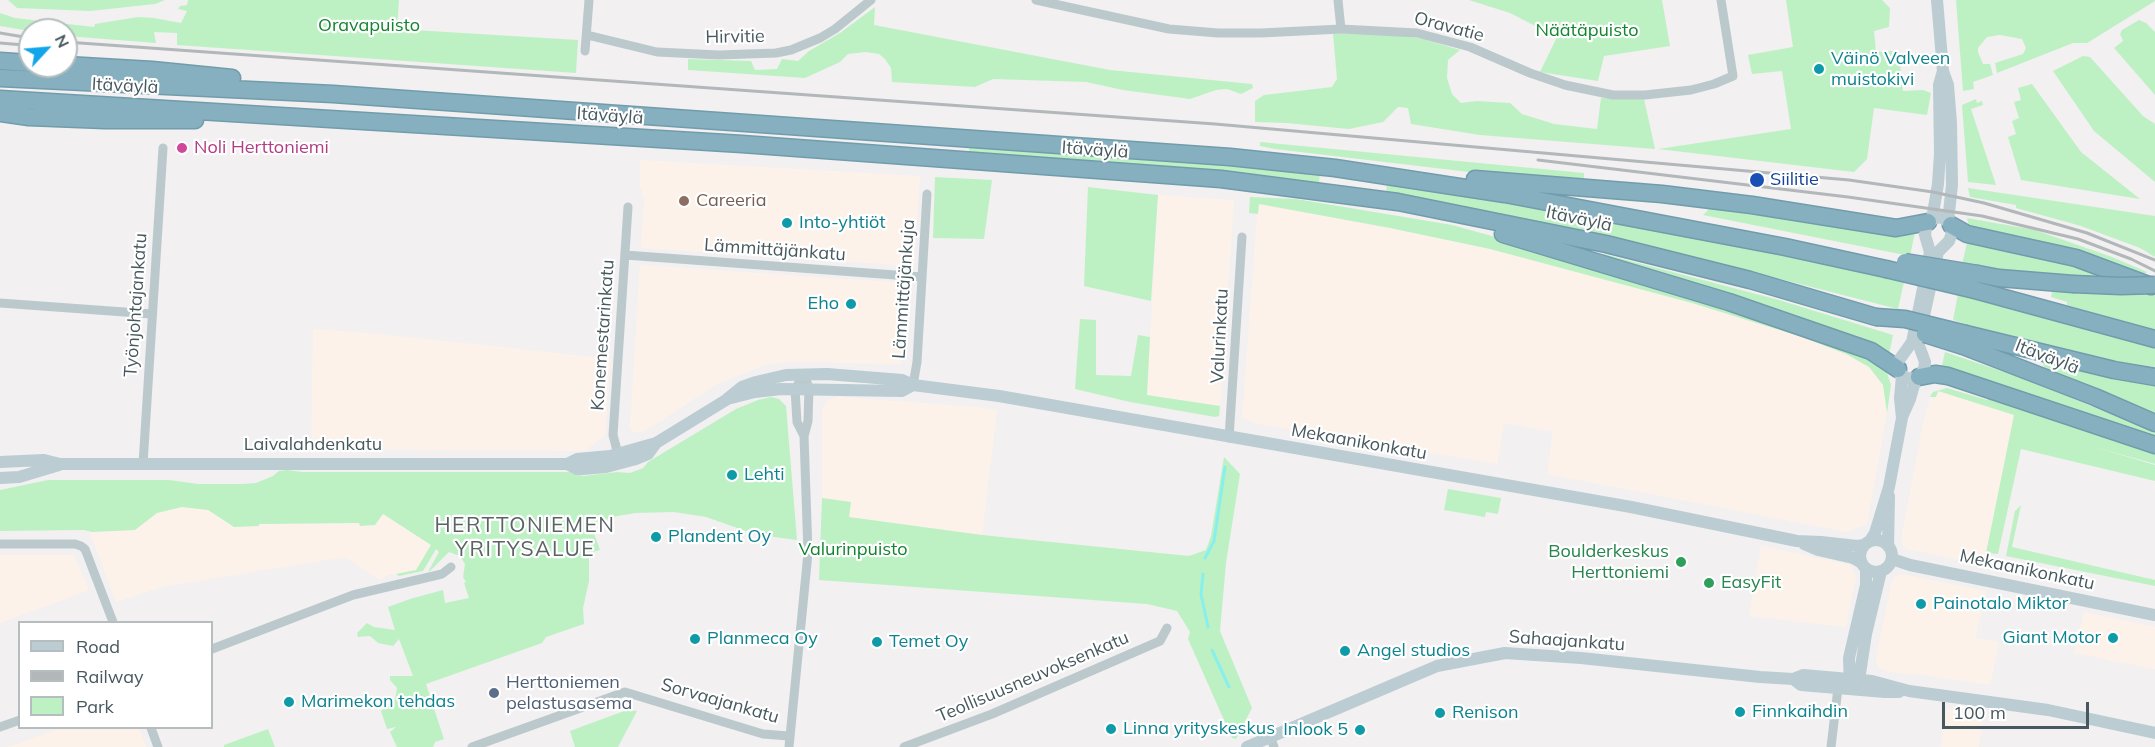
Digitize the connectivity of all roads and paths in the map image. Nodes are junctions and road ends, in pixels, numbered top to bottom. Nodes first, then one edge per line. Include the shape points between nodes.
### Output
1 (589, 0) edge
2 (870, 0) edge
3 (1036, 0) edge
4 (1338, 0) edge
5 (1721, 0) edge
6 (1937, 0) edge
7 (1341, 29) junction
8 (587, 35) junction
9 (585, 51) dead end
10 (0, 61) edge
11 (18, 62) edge
12 (78, 66) edge
13 (1943, 71) junction
14 (0, 78) edge
15 (333, 94) junction
16 (0, 99) edge
17 (0, 113) edge
18 (333, 118) junction
19 (163, 148) dead end
20 (1417, 180) junction
21 (927, 194) dead end
22 (1398, 202) junction
23 (628, 207) dead end
24 (1930, 221) junction
25 (1950, 223) junction
26 (1242, 237) dead end
27 (625, 255) junction
28 (922, 277) junction
29 (1976, 282) junction
30 (2155, 286) edge
31 (0, 303) edge
32 (152, 314) junction
33 (2155, 339) edge
34 (1965, 340) junction
35 (1901, 366) junction
36 (804, 374) junction
37 (2155, 377) edge
38 (1918, 378) junction
39 (913, 385) junction
40 (809, 388) junction
41 (795, 389) junction
42 (726, 400) junction
43 (1902, 418) junction
44 (2155, 423) edge
45 (804, 436) junction
46 (1230, 438) junction
47 (2155, 445) edge
48 (619, 459) junction
49 (0, 462) edge
50 (60, 464) junction
51 (143, 464) junction
52 (590, 464) joint
53 (0, 478) edge
54 (1889, 487) junction
55 (1797, 541) junction
56 (1867, 543) junction
57 (0, 544) edge
58 (1888, 546) junction
59 (1892, 559) junction
60 (1864, 566) junction
61 (451, 567) dead end
62 (1881, 571) junction
63 (2155, 615) edge
64 (113, 621) edge
65 (1167, 628) dead end
66 (213, 649) edge
67 (1849, 684) junction
68 (18, 721) edge
69 (0, 727) edge
70 (151, 729) edge
71 (2155, 733) edge
72 (789, 736) junction
73 (1272, 742) edge
74 (158, 747) edge
75 (472, 747) edge
76 (789, 747) edge
77 (904, 747) edge
78 (1247, 747) edge
79 (1831, 747) edge

1 - 8 street
2 - 8 street, Hirvitie via 820,38 776,53 719,56 657,51
3 - 7 street, Oravatie via 1169,29 1261,33
4 - 7 street
5 - 7 street, Oravatie via 1733,76 1691,90 1645,95 1565,85 1470,47 1417,33
6 - 13 street
8 - 9 street
10 - 11 highway
12 - 15 highway via 292,84
13 - 24 street via 1939,84 1938,184
13 - 25 street via 1951,123
14 - 15 highway, Itäväylä
15 - 20 highway, Itäväylä via 1196,154
16 - 18 highway, Itäväylä
17 - 18 highway via 105,120 278,123
18 - 22 highway, Itäväylä via 1221,179
19 - 32 street, Työnjohtajankatu
20 - 24 highway via 1470,179 1662,194 1896,228
20 - 29 highway, Itäväylä, bridge via 1831,256 1940,269
21 - 28 street, Lämmittäjänkuja
22 - 34 highway, Itäväylä, bridge via 1606,244 1876,317 1905,319
22 - 35 highway via 1729,302 1871,351
23 - 27 street, Konemestarinkatu
24 - 25 street via 1941,218
24 - 35 street via 1925,229 1930,252 1912,342
25 - 30 highway via 1967,234 2076,258
25 - 38 street via 1952,236 1938,252 1918,343 1925,368
26 - 46 street, Valurinkatu
27 - 28 street, Lämmittäjänkatu
27 - 48 street, Konemestarinkatu via 613,435
28 - 39 street, Lämmittäjänkuja
29 - 30 highway, bridge via 1999,278
29 - 33 highway
31 - 32 street
32 - 51 street, Työnjohtajankatu
34 - 37 highway
34 - 44 highway, Itäväylä
35 - 38 street via 1909,379
35 - 43 street
36 - 39 street, Mekaanikonkatu via 902,380
36 - 40 street
36 - 41 street
36 - 42 street, Mekaanikonkatu via 766,379 742,387
38 - 43 street
38 - 47 highway via 1948,376
39 - 40 street, Mekaanikonkatu via 902,391
39 - 46 street, Mekaanikonkatu via 999,396
40 - 41 street, Mekaanikonkatu
40 - 45 street
41 - 42 street, Mekaanikonkatu via 755,392
41 - 45 street via 797,422
42 - 48 street, Mekaanikonkatu via 656,443 648,454
43 - 54 street
45 - 72 street via 807,577
46 - 55 street, Mekaanikonkatu via 1631,507
48 - 52 street, Mekaanikonkatu
49 - 50 street, Laivalahdenkatu via 44,460
50 - 51 street, Laivalahdenkatu
50 - 53 street, Laivalahdenkatu via 19,477
51 - 52 street, Laivalahdenkatu via 567,464 577,459
54 - 56 street via 1875,533
54 - 58 street
55 - 56 street, Mekaanikonkatu via 1857,546
55 - 60 street, Mekaanikonkatu via 1853,558
56 - 58 street via 1880,540
56 - 60 street via 1860,555
57 - 64 street via 81,546
58 - 59 street
59 - 62 street
59 - 63 street, Mekaanikonkatu
60 - 62 street
60 - 67 street via 1866,585 1849,658
61 - 66 street via 442,574 353,595
62 - 67 street
65 - 77 street, Teollisuusneuvoksenkatu via 1160,641 992,714
67 - 71 street, Sahaajankatu via 1885,692 1909,691 2048,710
67 - 73 street, Sahaajankatu via 1801,685 1793,679 1505,653 1437,666
67 - 79 street
68 - 69 street
70 - 74 street
72 - 75 street, Sorvaajankatu via 763,734 625,692
72 - 76 street
73 - 78 street, Sahaajankatu

